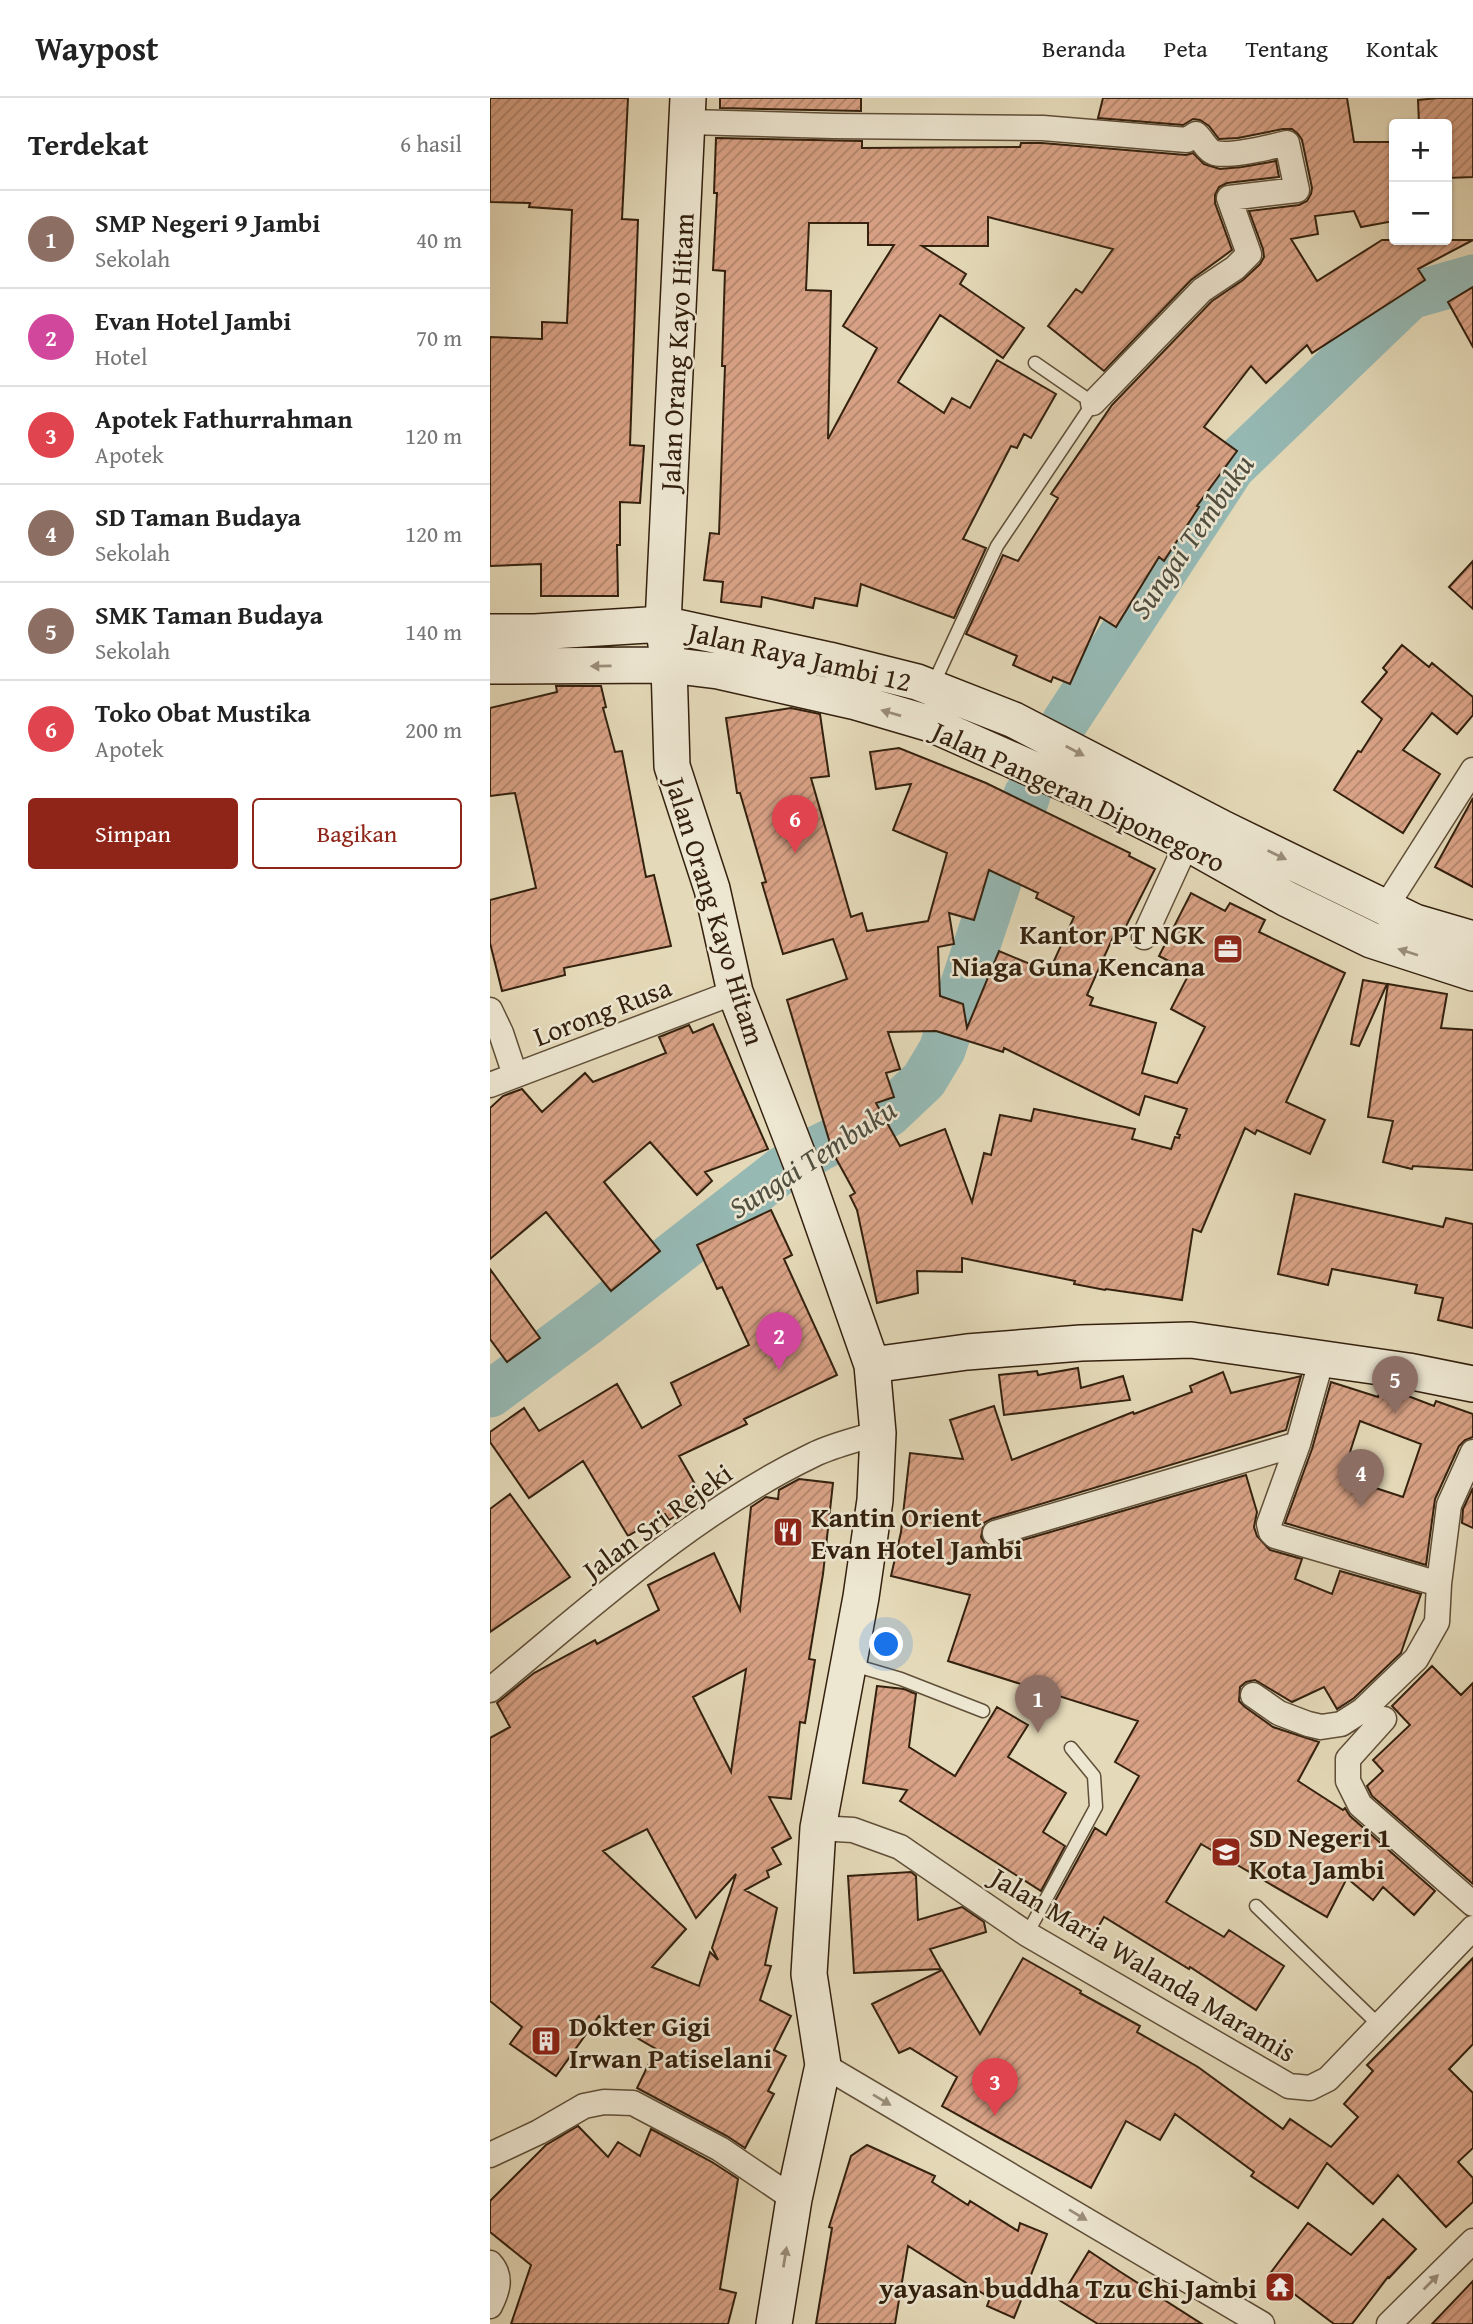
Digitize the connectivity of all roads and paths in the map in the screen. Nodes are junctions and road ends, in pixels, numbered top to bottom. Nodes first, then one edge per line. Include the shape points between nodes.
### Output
1 (688, 110) edge
2 (1035, 363) dead end
3 (1093, 403) junction
4 (663, 624) junction
5 (490, 632) edge
6 (669, 665) junction
7 (490, 666) edge
8 (932, 687) junction
9 (1014, 719) joint
10 (1473, 771) edge
11 (1187, 843) junction
12 (1385, 908) junction
13 (1144, 936) dead end
14 (1473, 939) edge
15 (1473, 973) edge
16 (734, 992) junction
17 (490, 1010) edge
18 (515, 1075) junction
19 (490, 1085) edge
20 (1322, 1358) junction
21 (872, 1365) junction
22 (1473, 1384) edge
23 (878, 1433) junction
24 (1298, 1444) junction
25 (1473, 1452) edge
26 (995, 1533) dead end
27 (1439, 1584) junction
28 (849, 1664) junction
29 (490, 1690) edge
30 (1253, 1695) dead end
31 (983, 1712) dead end
32 (1384, 1719) dead end
33 (1072, 1748) dead end
34 (818, 1828) junction
35 (1473, 1904) edge
36 (1256, 1906) dead end
37 (1473, 1928) edge
38 (1027, 1934) junction
39 (1379, 2025) junction
40 (823, 2065) junction
41 (490, 2155) edge
42 (794, 2199) junction
43 (1473, 2241) edge
44 (490, 2263) edge
45 (490, 2306) edge
46 (774, 2324) edge
47 (1262, 2324) edge
48 (1389, 2324) edge

1 - 3 street via 1187,140 1196,134 1216,153 1287,144 1297,191 1229,198 1248,254 1202,290
1 - 4 main road, Jalan Orang Kayo Hitam
2 - 3 lane
3 - 8 lane via 997,546
4 - 5 main road, Jalan Raya Jambi 12
4 - 6 main road, Jalan Orang Kayo Hitam
4 - 8 main road, Jalan Raya Jambi 12
6 -> 7 main road, Jalan Pangeran Diponegoro
11 -> 6 main road, Jalan Pangeran Diponegoro via 1006,755 930,724 856,702 718,671
6 - 16 main road, Jalan Orang Kayo Hitam via 672,766 712,889
8 - 9 main road, Jalan Raya Jambi 12
9 -> 12 main road, Jalan Pangeran Diponegoro
10 - 12 street
11 - 13 street
15 -> 11 main road, Jalan Pangeran Diponegoro via 1371,940
12 - 14 main road, Jalan Pangeran Diponegoro
16 - 18 street, Lorong Rusa
16 - 21 main road, Jalan Orang Kayo Hitam
17 - 18 street
18 - 19 street, Lorong Rusa
20 - 21 main road via 1191,1340 1081,1343
20 - 22 main road
20 - 24 street
21 - 23 main road, Jalan Orang Kayo Hitam
23 - 28 main road, Jalan Orang Kayo Hitam via 875,1500
23 - 29 street, Jalan Sri Rejeki via 815,1454 758,1484 643,1563
24 - 26 street
24 - 27 street via 1269,1524 1275,1536
25 - 27 street via 1449,1505
27 - 30 street via 1437,1622 1416,1658 1363,1710 1341,1724 1308,1724 1279,1713
28 - 31 lane
28 - 34 main road, Jalan Orang Kayo Hitam
32 - 35 street via 1348,1759 1348,1781 1360,1805
33 - 38 lane via 1094,1776 1097,1807
34 - 38 street, Jalan Maria Walanda Maramis via 853,1830 900,1847
34 - 40 main road, Jalan Orang Kayo Hitam via 809,1974
36 - 39 lane
37 - 39 street, Jalan Maria Walanda Maramis
38 - 39 street, Jalan Maria Walanda Maramis via 1289,2086 1310,2088 1328,2079
40 - 42 main road, Jalan Orang Kayo Hitam
40 -> 47 street
41 - 42 street via 584,2106 633,2103 720,2149
46 -> 42 main road, Jalan Orang Kayo Hitam
48 -> 43 street
44 - 45 street via 499,2285

